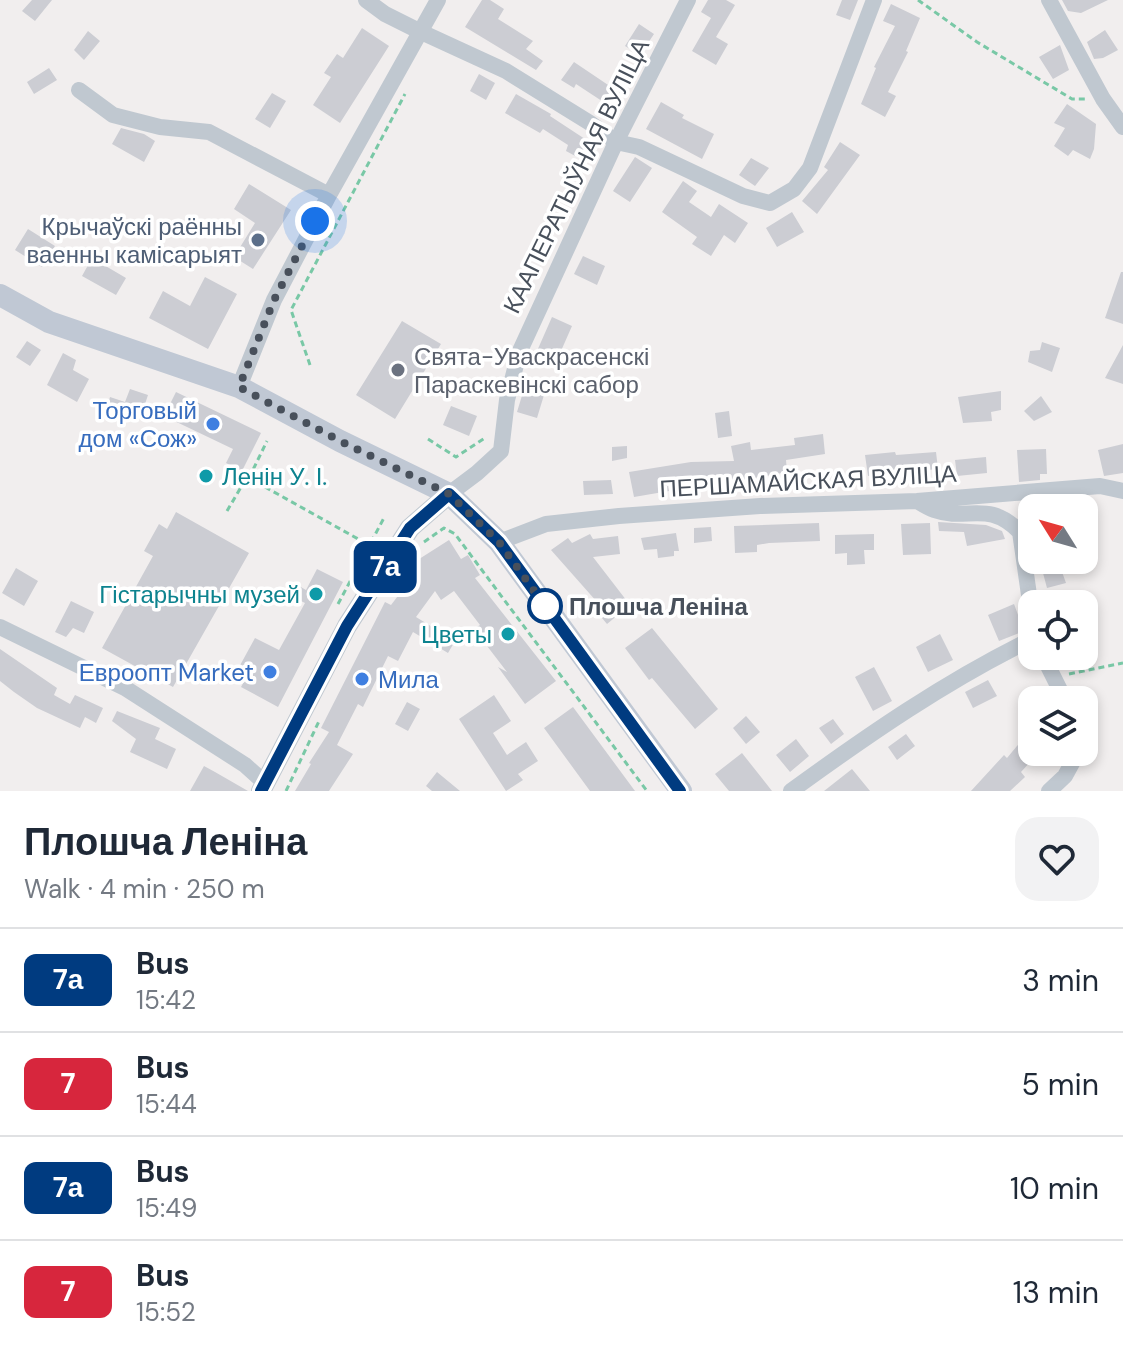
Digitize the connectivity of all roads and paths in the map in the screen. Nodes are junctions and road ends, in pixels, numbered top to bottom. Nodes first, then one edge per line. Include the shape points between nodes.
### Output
1 (366, 0) edge
2 (438, 0) edge
3 (688, 0) edge
4 (874, 0) edge
5 (918, 0) edge
6 (1049, 0) edge
7 (419, 31) junction
8 (79, 90) dead end
9 (406, 92) dead end
10 (1103, 99) junction
11 (1123, 127) edge
12 (616, 142) junction
13 (329, 195) junction
14 (0, 295) edge
15 (310, 365) dead end
16 (239, 387) junction
17 (506, 425) junction
18 (428, 439) dead end
19 (267, 441) dead end
20 (249, 478) junction
21 (1123, 491) edge
22 (449, 494) junction
23 (917, 501) junction
24 (227, 511) dead end
25 (499, 542) junction
26 (369, 545) dead end
27 (419, 545) dead end
28 (1028, 590) edge
29 (0, 627) edge
30 (1018, 646) edge
31 (1123, 663) edge
32 (1050, 670) edge
33 (1054, 677) junction
34 (1058, 686) edge
35 (320, 720) dead end
36 (1070, 766) edge
37 (263, 787) edge
38 (286, 791) edge
39 (647, 791) edge
40 (681, 791) edge
41 (791, 791) edge
42 (1049, 791) edge

1 - 7 street
2 - 7 street
3 - 12 street, КААПЕРАТЫЎНАЯ ВУЛІЦА
4 - 12 street via 810,168 794,189 770,203
5 - 10 path via 1072,99
6 - 10 street
7 - 12 street via 506,71
7 - 13 street
8 - 13 street via 113,115 209,132
9 - 15 path via 291,310
10 - 11 street
12 - 17 street, КААПЕРАТЫЎНАЯ ВУЛІЦА via 519,353
13 - 16 street via 274,300
14 - 16 main road via 49,322
16 - 22 main road
17 - 18 path via 456,457
17 - 22 street, КААПЕРАТЫЎНАЯ ВУЛІЦА via 501,451
19 - 20 path
20 - 24 path
20 - 26 path
21 - 23 street, ПЕРШАМАЙСКАЯ ВУЛІЦА via 1100,486
22 - 25 main road
22 - 37 street via 410,528 347,626
23 - 25 street, ПЕРШАМАЙСКАЯ ВУЛІЦА via 605,518 546,524
23 - 28 street via 937,511 996,514 1020,532
25 - 40 main road
27 - 39 path via 444,528 455,534
29 - 37 street via 125,688 245,765
30 - 41 street via 860,741
31 - 33 path
32 - 33 street
33 - 34 street
35 - 38 path
36 - 42 street

